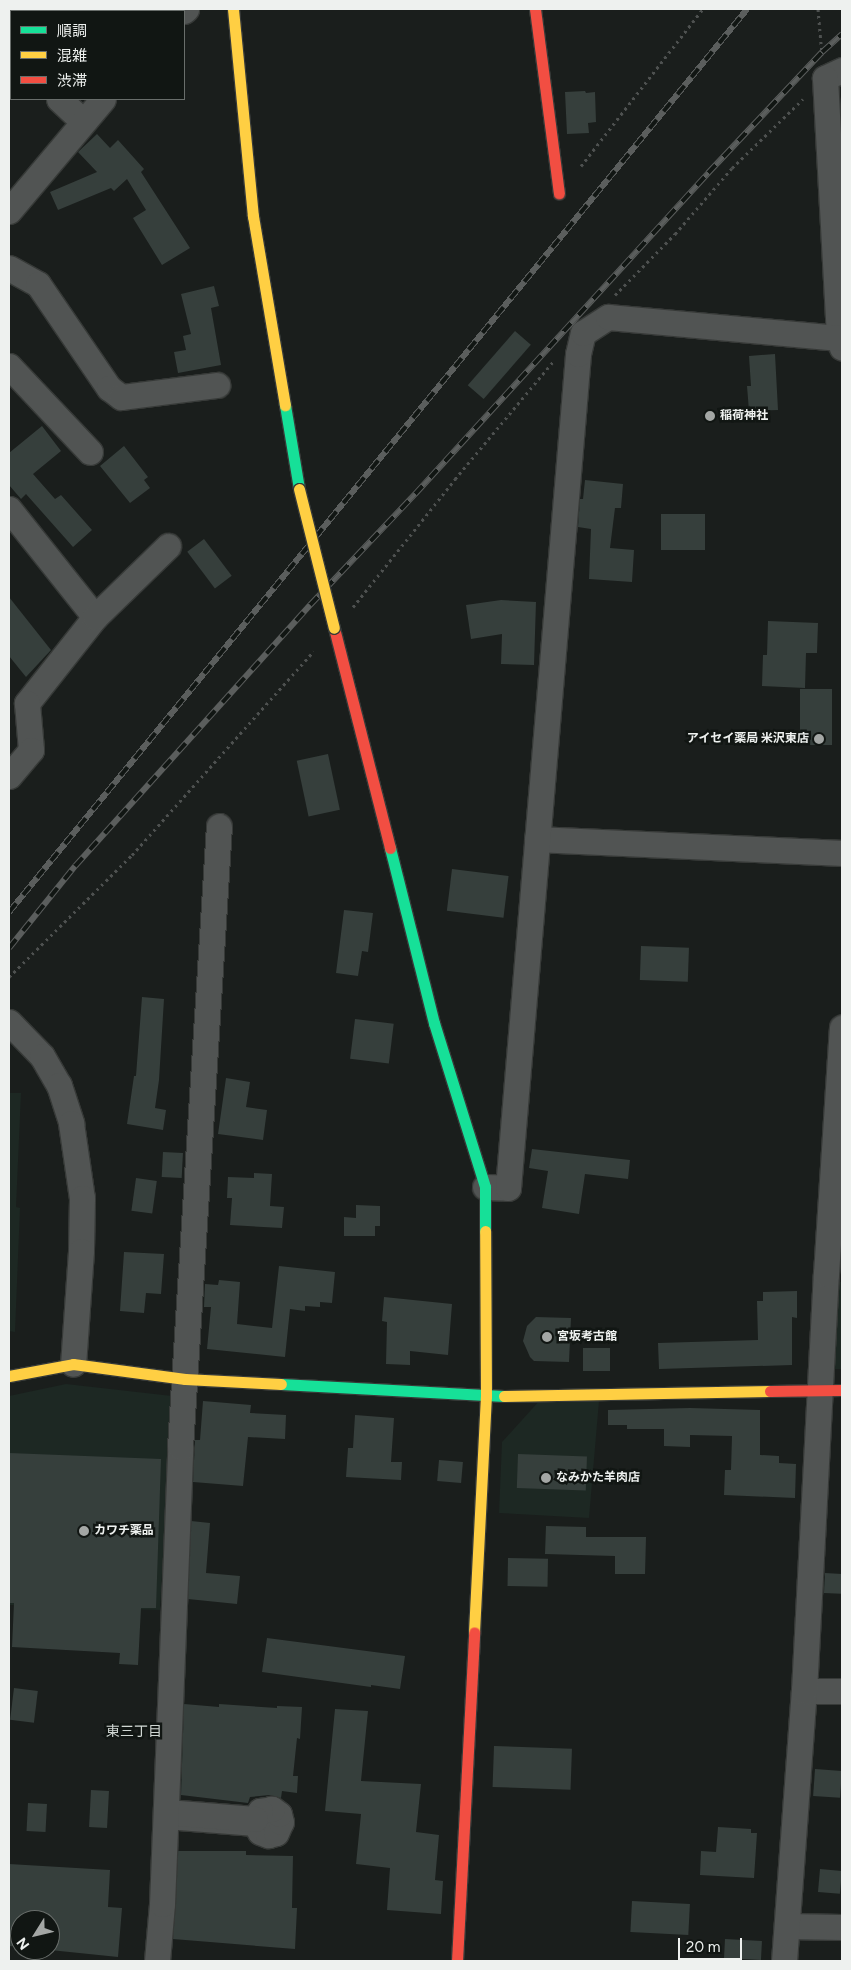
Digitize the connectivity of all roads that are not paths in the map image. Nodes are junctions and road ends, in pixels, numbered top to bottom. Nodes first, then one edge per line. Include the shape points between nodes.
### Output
1 (234, 9) edge
2 (535, 9) edge
3 (834, 74) edge
4 (60, 100) edge
5 (101, 100) edge
6 (83, 121) junction
7 (559, 193) road end
8 (9, 211) edge
9 (9, 268) edge
10 (841, 343) edge
11 (9, 366) edge
12 (217, 385) dead end
13 (90, 452) dead end
14 (9, 508) edge
15 (168, 546) dead end
16 (95, 617) junction
17 (9, 776) edge
18 (218, 826) dead end
19 (537, 839) junction
20 (842, 853) edge
21 (9, 1022) edge
22 (842, 1028) edge
23 (485, 1187) junction
24 (72, 1364) junction
25 (9, 1376) edge
26 (185, 1379) junction
27 (832, 1390) edge
28 (486, 1396) junction
29 (804, 1691) junction
30 (842, 1691) edge
31 (787, 1926) junction
32 (842, 1927) edge
33 (158, 1961) edge
34 (457, 1961) edge
35 (784, 1961) edge

1 - 23 street, bridge via 253,216 299,489 434,1023
2 - 7 street
3 - 10 street
4 - 6 street
5 - 6 street
6 - 8 street
9 - 12 street via 38,284 109,388 121,397
10 - 19 street via 608,317 583,333 578,354
11 - 13 street
14 - 16 street
15 - 16 street
16 - 17 street via 27,703 30,750
18 - 26 street
19 - 20 street
19 - 23 street via 508,1188
21 - 24 street via 42,1056 59,1085 71,1123 82,1198
22 - 27 street via 826,1274
23 - 28 street
24 - 25 street
24 - 26 street
26 - 28 street
26 - 33 street
27 - 28 street
27 - 29 street
28 - 34 street
29 - 30 street
29 - 31 street
31 - 32 street
31 - 35 street

